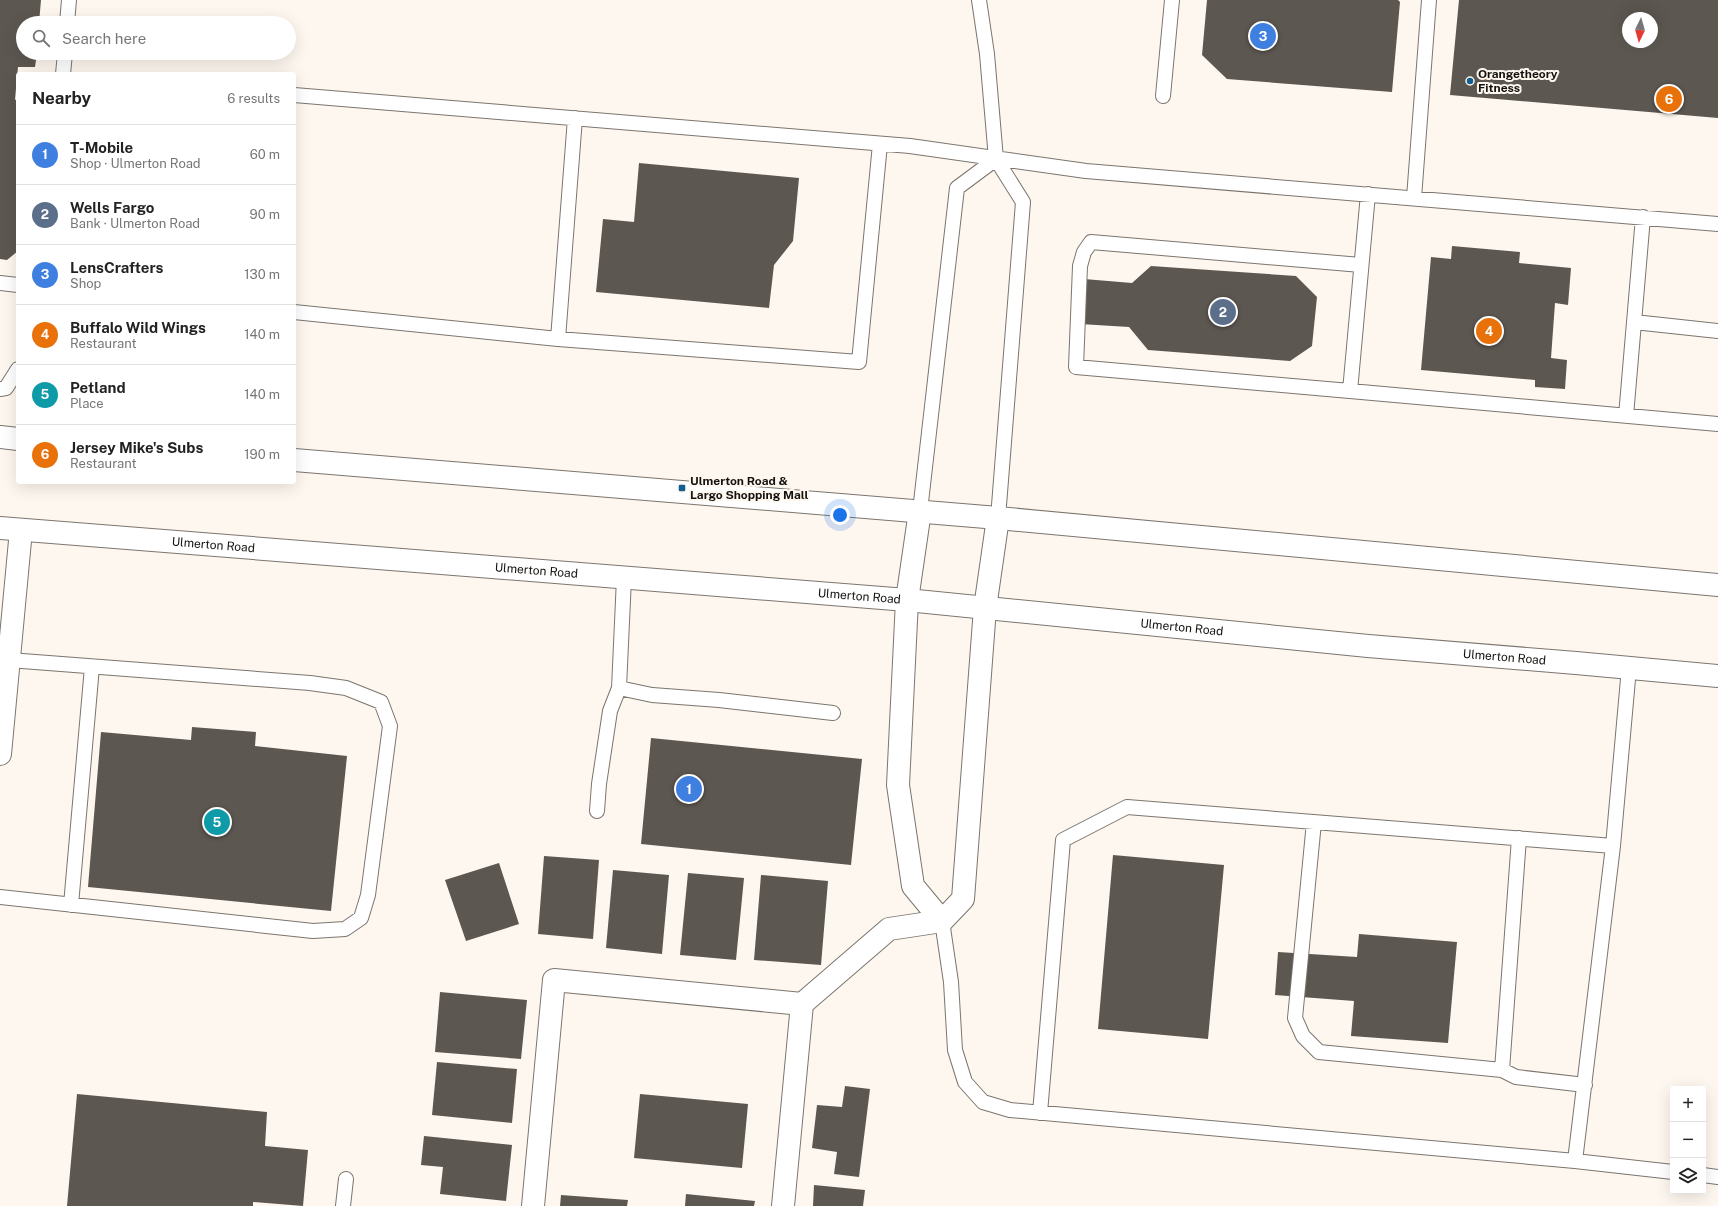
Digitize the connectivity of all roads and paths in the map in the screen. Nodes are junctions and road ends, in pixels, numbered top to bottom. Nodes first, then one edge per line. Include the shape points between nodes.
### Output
1 (69, 0) edge
2 (979, 0) edge
3 (1172, 0) edge
4 (1429, 0) edge
5 (68, 16) edge
6 (64, 60) edge
7 (63, 72) edge
8 (296, 95) edge
9 (1162, 96) dead end
10 (575, 118) junction
11 (880, 144) junction
12 (996, 159) junction
13 (1368, 194) junction
14 (1414, 198) junction
15 (1643, 217) junction
16 (1718, 224) edge
17 (1361, 265) junction
18 (0, 283) edge
19 (16, 285) edge
20 (296, 312) edge
21 (1634, 322) junction
22 (1718, 331) edge
23 (558, 339) junction
24 (16, 372) edge
25 (0, 390) edge
26 (1350, 391) junction
27 (1626, 416) junction
28 (1718, 424) edge
29 (0, 437) edge
30 (16, 439) edge
31 (297, 459) edge
32 (920, 511) junction
33 (998, 518) junction
34 (10, 529) edge
35 (624, 578) junction
36 (1718, 585) edge
37 (907, 600) junction
38 (985, 608) junction
39 (92, 667) junction
40 (1629, 668) junction
41 (5, 673) edge
42 (1718, 676) edge
43 (619, 688) junction
44 (833, 713) dead end
45 (0, 754) edge
46 (597, 811) dead end
47 (1314, 822) junction
48 (1519, 838) junction
49 (1613, 846) junction
50 (0, 897) edge
51 (71, 905) junction
52 (942, 921) junction
53 (802, 1004) junction
54 (1502, 1070) junction
55 (1585, 1085) junction
56 (1040, 1113) junction
57 (1575, 1160) junction
58 (1670, 1172) edge
59 (1706, 1175) edge
60 (1718, 1177) edge
61 (346, 1179) dead end
62 (343, 1206) edge
63 (533, 1206) edge
64 (783, 1206) edge

1 - 5 lane
2 - 12 lane via 987,54
3 - 9 lane
4 - 14 lane
6 - 7 lane
8 - 10 lane
10 - 11 lane
10 - 23 lane
11 - 12 lane
11 - 23 lane via 859,362
12 - 13 lane via 1086,171
12 - 32 lane via 957,188
12 - 33 lane via 1023,202
13 - 14 lane
13 - 17 lane
14 - 15 lane
15 - 16 lane
15 - 21 lane
17 - 26 lane
17 - 26 lane via 1091,242 1084,252 1080,266 1076,367
18 - 19 lane
20 - 23 lane
21 - 22 lane
21 - 27 lane
24 - 25 lane via 6,388
26 - 27 lane
27 - 28 lane
29 - 30 main road
31 - 32 main road
32 - 33 main road
32 - 37 main road
33 - 36 main road
33 - 38 main road
34 - 35 main road, Ulmerton Road
34 - 41 main road
35 - 37 main road, Ulmerton Road
35 - 43 lane
37 - 38 main road, Ulmerton Road
37 - 52 main road via 898,785 913,886
38 - 40 main road, Ulmerton Road via 1368,646
38 - 52 main road via 963,899
39 - 41 lane
39 - 51 lane
39 - 51 lane via 346,688 381,702 390,726 368,895 361,918 345,929 313,931
40 - 42 main road, Ulmerton Road
40 - 49 lane
41 - 45 main road
43 - 44 lane via 652,695
43 - 46 lane via 610,711
47 - 48 lane
47 - 54 lane via 1296,1018 1303,1036 1319,1052
47 - 56 lane via 1127,808 1063,840
48 - 49 lane
48 - 54 lane
49 - 55 lane
50 - 51 lane
52 - 53 main road via 889,929
52 - 56 lane via 951,982 955,1050 965,1082 983,1102 1010,1110
53 - 63 main road via 554,980
53 - 64 main road
54 - 55 lane via 1516,1077
55 - 57 lane
56 - 57 lane
57 - 58 lane
59 - 60 lane
61 - 62 lane

